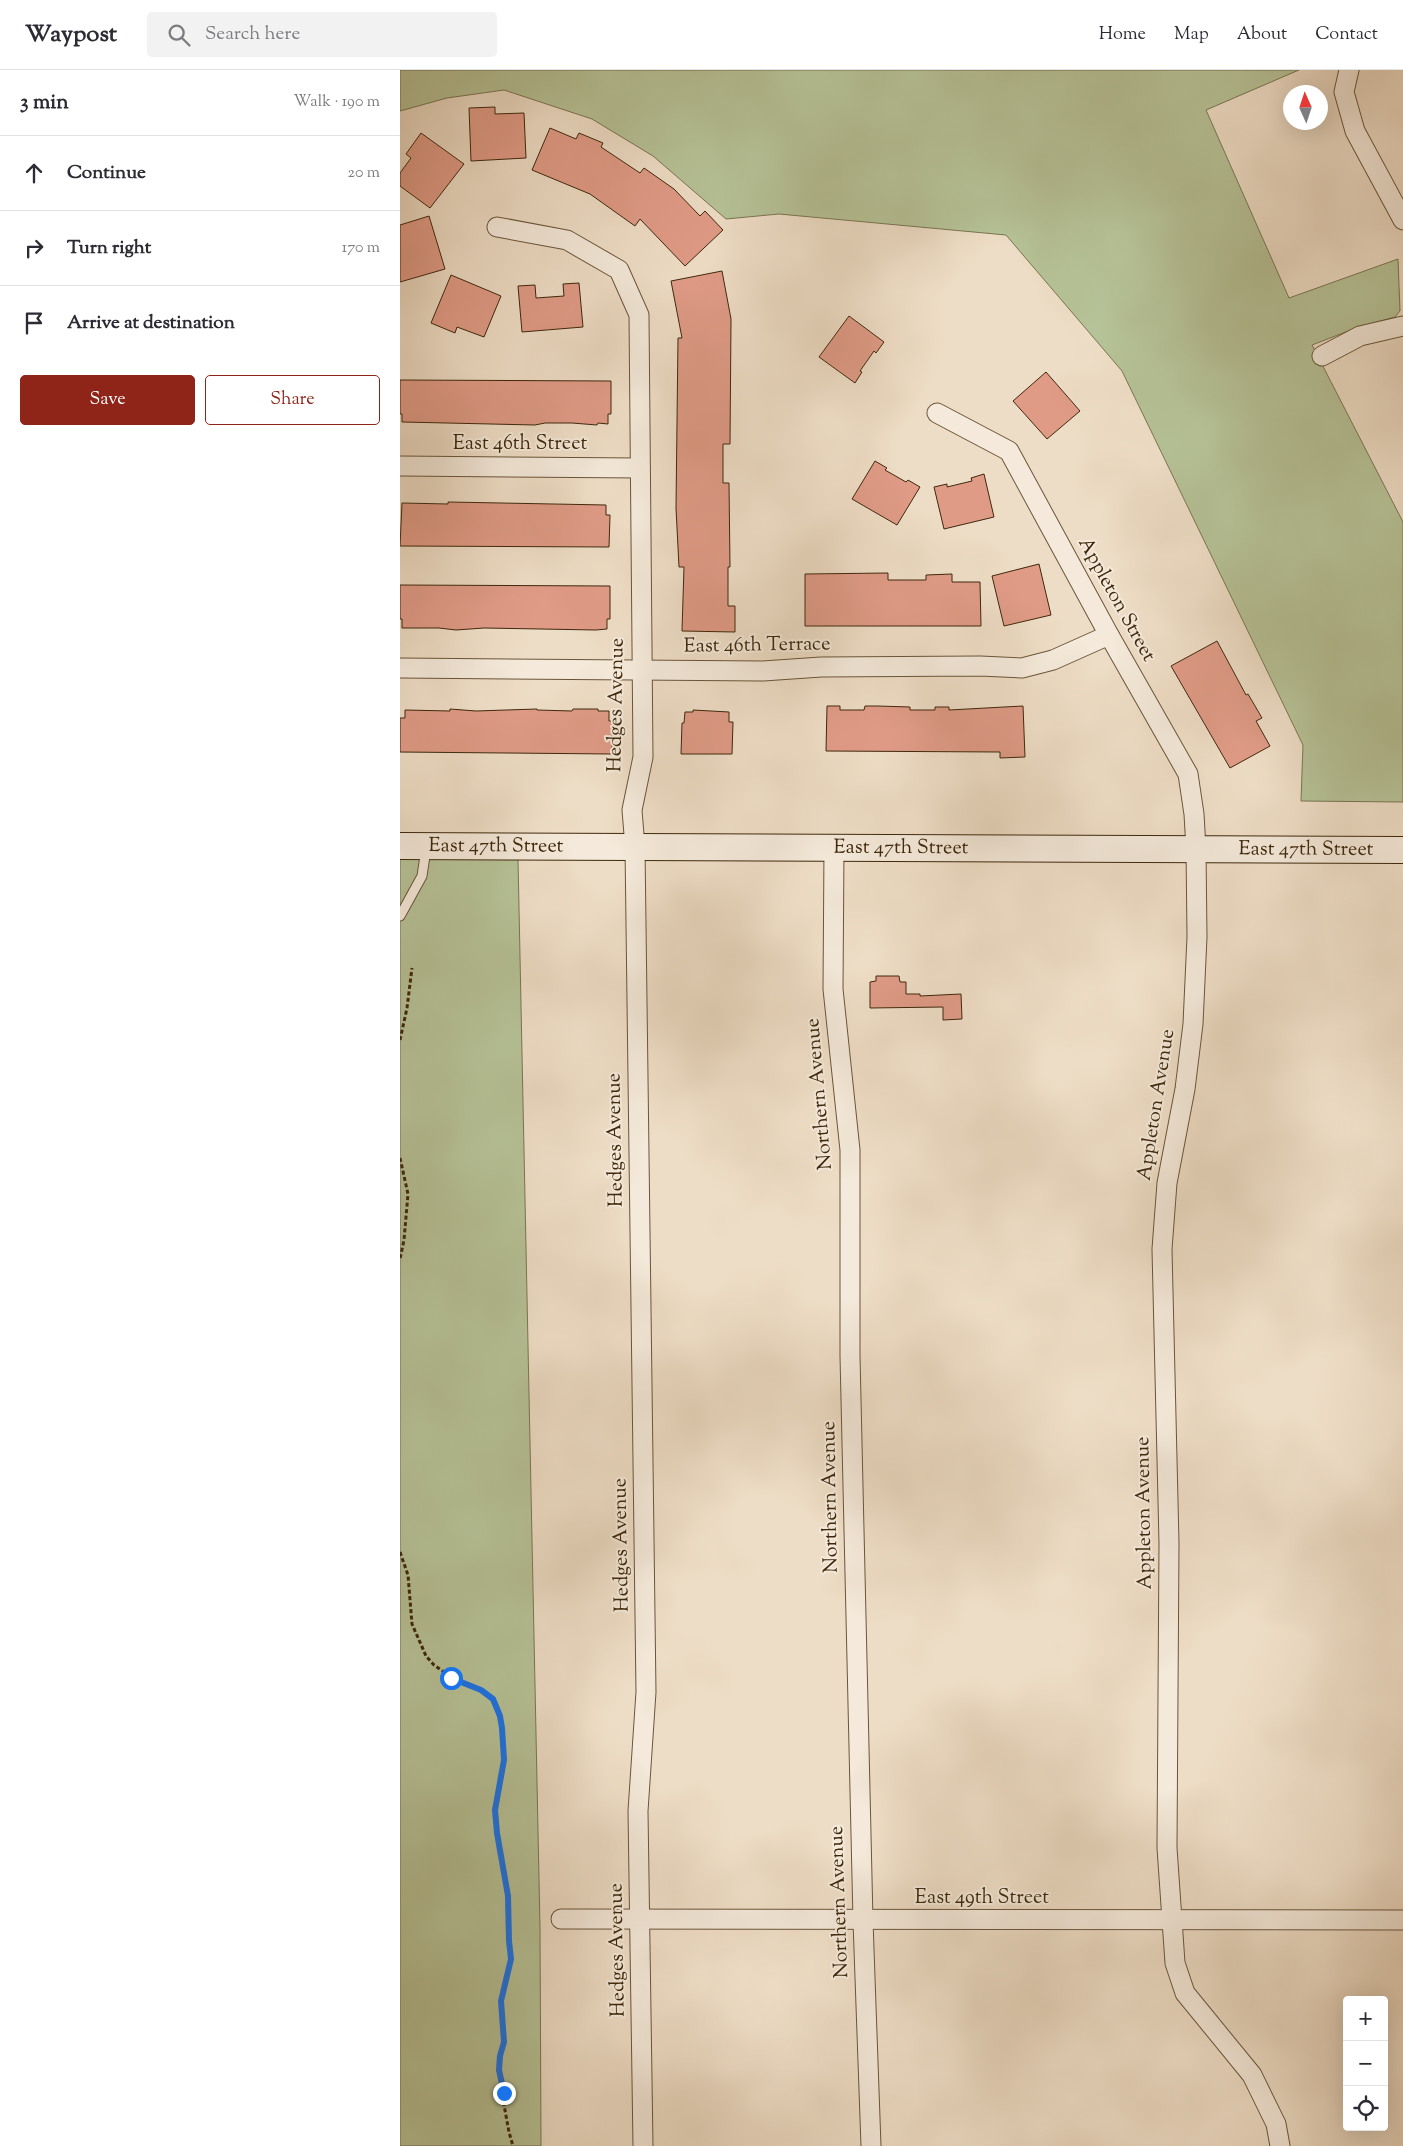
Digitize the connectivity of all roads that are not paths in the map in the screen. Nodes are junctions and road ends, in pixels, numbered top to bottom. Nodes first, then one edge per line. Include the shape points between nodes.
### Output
1 (1349, 70) edge
2 (1403, 220) edge
3 (496, 227) dead end
4 (1403, 326) edge
5 (1322, 356) dead end
6 (938, 413) dead end
7 (400, 466) edge
8 (640, 468) junction
9 (1109, 635) junction
10 (400, 668) edge
11 (642, 670) junction
12 (400, 846) edge
13 (426, 846) junction
14 (635, 847) junction
15 (834, 848) junction
16 (1196, 849) junction
17 (1403, 850) edge
18 (400, 894) edge
19 (412, 895) junction
20 (400, 916) edge
21 (561, 1919) dead end
22 (640, 1919) junction
23 (1403, 1920) edge
24 (863, 1921) junction
25 (1172, 1921) junction
26 (643, 2146) edge
27 (871, 2146) edge
28 (1280, 2146) edge

1 - 2 street via 1344,92 1355,131
3 - 8 street, Hedges Avenue via 567,240 619,270 639,315
4 - 5 street via 1360,336
6 - 9 street, Appleton Street via 1009,451
7 - 8 street, East 46th Street
8 - 11 street, Hedges Avenue
9 - 11 street, East 46th Terrace via 1053,660 1022,668 880,666 763,671
9 - 16 street, Appleton Street via 1188,774
10 - 11 street, East 46th Terrace
11 - 14 street, Hedges Avenue via 643,757 632,810
12 - 13 main road, East 47th Street
13 - 14 main road, East 47th Street
13 - 19 lane via 422,876
14 - 15 main road, East 47th Street
14 - 22 street, Hedges Avenue via 646,1692 638,1811
15 - 16 main road, East 47th Street
15 - 24 street, Northern Avenue via 833,990 850,1150 850,1356
16 - 17 main road, East 47th Street
16 - 25 street, Appleton Avenue via 1198,937 1193,1024 1185,1089 1167,1183 1162,1249 1169,1543 1167,1848
18 - 19 lane
19 - 20 lane
21 - 22 street, East 49th Street
22 - 24 street, East 49th Street
22 - 26 street, Hedges Avenue
23 - 25 street, East 49th Street
24 - 25 street, East 49th Street
24 - 27 street, Northern Avenue
25 - 28 street, Appleton Avenue via 1175,1963 1185,1993 1252,2075 1276,2124

